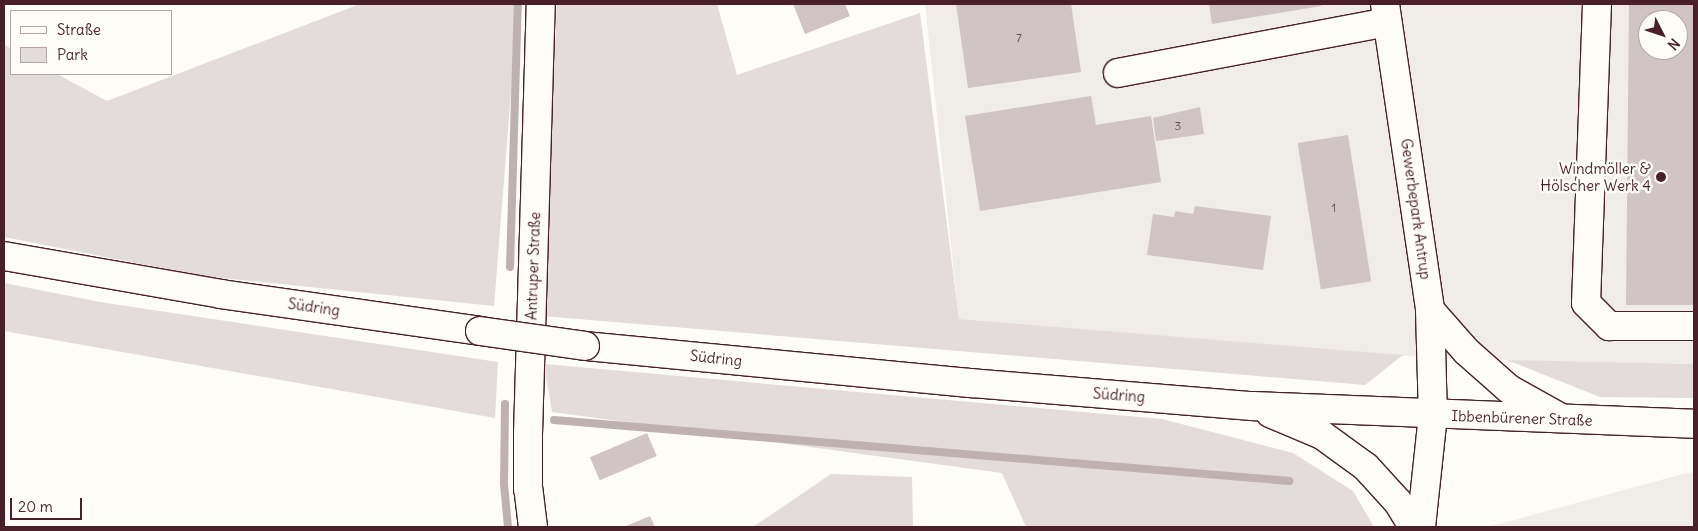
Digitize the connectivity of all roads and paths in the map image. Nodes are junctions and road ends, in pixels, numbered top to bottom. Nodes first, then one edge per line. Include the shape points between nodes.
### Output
1 (540, 4) edge
2 (1597, 4) edge
3 (1386, 13) edge
4 (1118, 73) dead end
5 (4, 256) edge
6 (1430, 310) junction
7 (1694, 326) edge
8 (1253, 406) junction
9 (1433, 415) junction
10 (1565, 420) junction
11 (1694, 424) edge
12 (533, 527) edge
13 (1413, 527) edge
14 (1420, 527) edge

1 - 12 main road, Antruper Straße via 528,434 528,489
2 - 7 main road via 1586,303 1609,326
3 - 4 main road
3 - 6 main road, Gewerbepark Antrup
5 - 8 main road, Südring, bridge via 221,294 585,346
6 - 9 main road, Gewerbepark Antrup
6 - 10 main road via 1466,351 1509,389
8 - 9 main road, Südring
8 - 13 main road via 1322,435 1366,467 1398,502
9 - 10 main road, Ibbenbürener Straße
9 - 14 main road, Ibbenbürener Straße
10 - 11 main road, Ibbenbürener Straße

